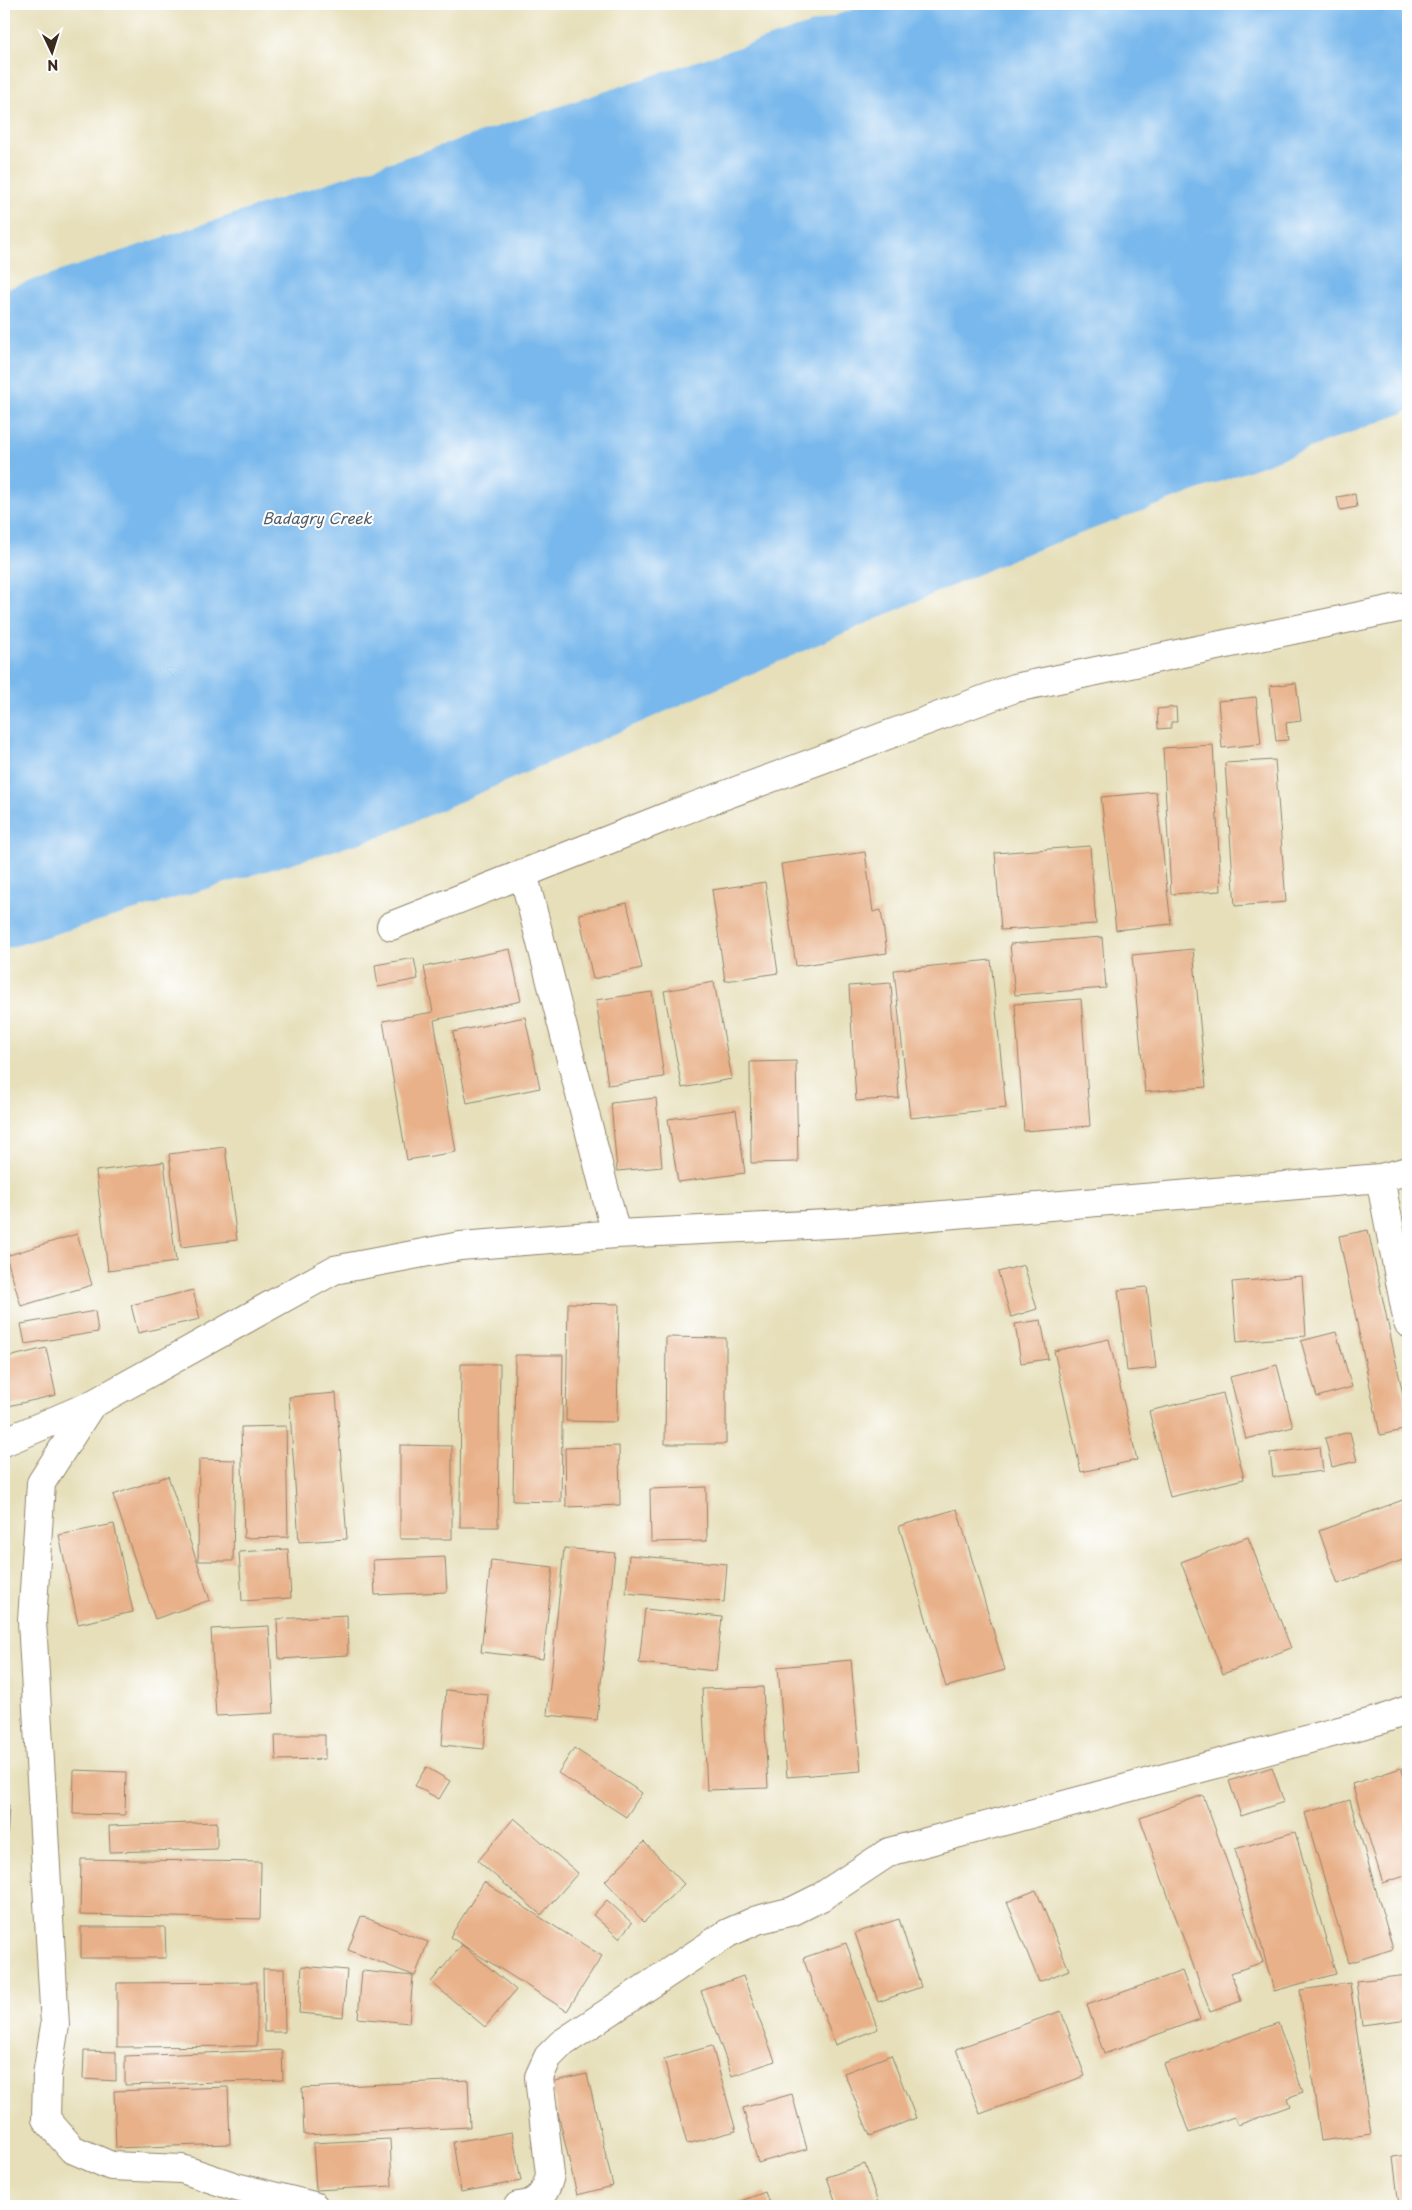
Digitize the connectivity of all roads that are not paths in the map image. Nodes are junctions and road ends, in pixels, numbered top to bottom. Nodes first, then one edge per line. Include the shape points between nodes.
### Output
1 (1408, 606) edge
2 (523, 873) junction
3 (391, 926) dead end
4 (1408, 1171) edge
5 (1380, 1178) junction
6 (616, 1234) junction
7 (1408, 1323) edge
8 (91, 1405) junction
9 (4, 1442) edge
10 (1408, 1710) edge
11 (314, 2206) edge
12 (518, 2206) edge

1 - 2 street via 1015,688
2 - 3 street
2 - 6 street
4 - 5 street
5 - 6 street via 849,1223
5 - 7 street
6 - 8 street via 460,1246 334,1270
8 - 9 street
8 - 11 street via 41,1483 32,1621 55,2025 47,2075 46,2119 72,2149 111,2166 182,2169
10 - 12 street via 889,1852 793,1911 757,1920 728,1933 561,2044 548,2057 539,2077 550,2175 547,2189 539,2199 529,2206

